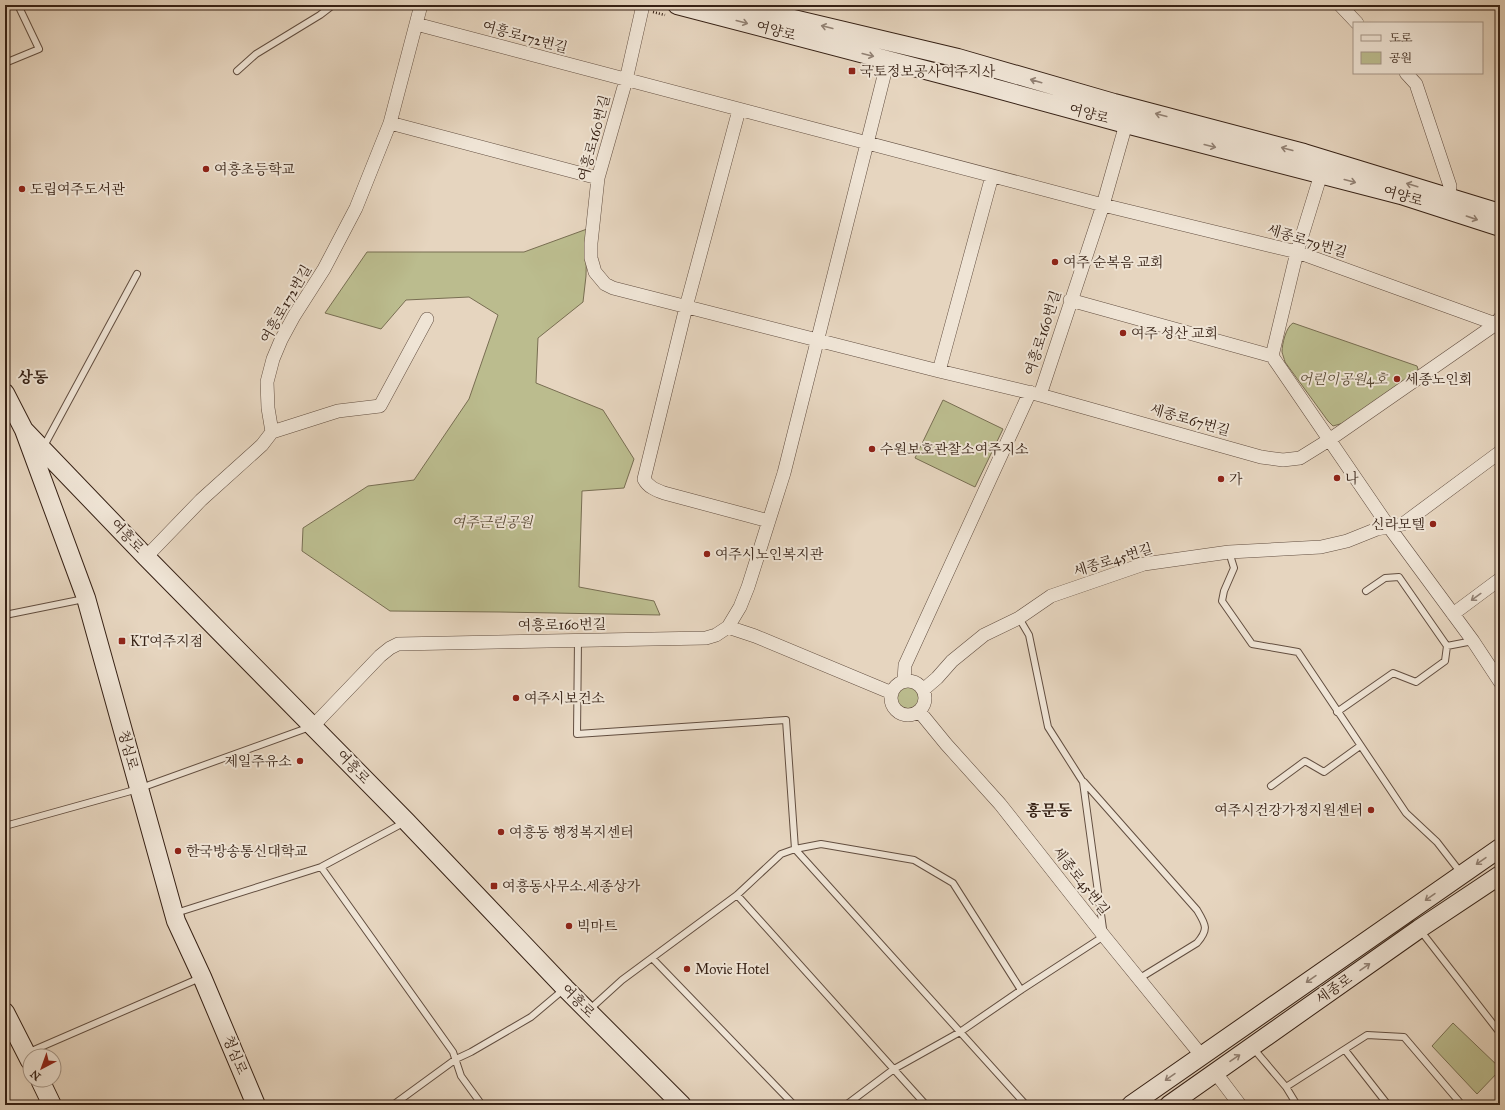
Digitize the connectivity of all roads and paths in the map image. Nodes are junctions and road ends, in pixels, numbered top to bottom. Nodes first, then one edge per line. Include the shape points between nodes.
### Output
1 (18, 5) edge
2 (333, 5) edge
3 (421, 5) edge
4 (643, 5) edge
5 (677, 5) edge
6 (735, 5) edge
7 (1340, 5) edge
8 (1356, 22) edge
9 (416, 24) junction
10 (892, 43) junction
11 (888, 60) junction
12 (5, 63) edge
13 (237, 71) dead end
14 (1407, 74) edge
15 (626, 80) junction
16 (739, 110) junction
17 (390, 123) junction
18 (1126, 124) junction
19 (868, 143) junction
20 (1320, 174) junction
21 (992, 176) junction
22 (598, 178) junction
23 (1447, 203) junction
24 (1103, 205) junction
25 (1500, 213) edge
26 (1500, 227) edge
27 (1297, 252) junction
28 (137, 274) dead end
29 (1070, 300) junction
30 (686, 307) junction
31 (427, 319) dead end
32 (1499, 324) edge
33 (818, 340) junction
34 (1272, 356) junction
35 (939, 371) junction
36 (5, 393) edge
37 (1035, 393) junction
38 (24, 430) junction
39 (272, 432) junction
40 (1329, 440) junction
41 (43, 448) junction
42 (1500, 452) edge
43 (769, 521) junction
44 (1389, 527) junction
45 (1229, 552) junction
46 (146, 557) junction
47 (1500, 579) edge
48 (1366, 591) dead end
49 (86, 598) junction
50 (1453, 614) junction
51 (5, 616) edge
52 (1019, 618) junction
53 (728, 627) junction
54 (578, 640) junction
55 (1473, 641) junction
56 (1447, 646) junction
57 (904, 681) junction
58 (1500, 682) edge
59 (923, 690) junction
60 (892, 693) junction
61 (919, 710) junction
62 (1338, 712) junction
63 (313, 726) junction
64 (1360, 746) junction
65 (1083, 782) junction
66 (1271, 786) dead end
67 (138, 789) junction
68 (406, 821) junction
69 (5, 826) edge
70 (795, 848) junction
71 (1500, 848) edge
72 (321, 866) junction
73 (1462, 875) junction
74 (1500, 875) edge
75 (1474, 892) junction
76 (737, 895) junction
77 (174, 913) junction
78 (1419, 929) junction
79 (1104, 936) junction
80 (652, 958) junction
81 (202, 977) junction
82 (1140, 978) junction
83 (565, 988) junction
84 (1022, 990) junction
85 (588, 1011) junction
86 (5, 1012) edge
87 (960, 1032) junction
88 (1500, 1033) edge
89 (1252, 1046) junction
90 (23, 1048) edge
91 (48, 1048) edge
92 (1345, 1050) junction
93 (1202, 1055) junction
94 (456, 1059) junction
95 (894, 1069) junction
96 (1215, 1072) junction
97 (1286, 1087) junction
98 (44, 1088) edge
99 (52, 1105) edge
100 (256, 1105) edge
101 (393, 1105) edge
102 (482, 1105) edge
103 (682, 1105) edge
104 (794, 1105) edge
105 (846, 1105) edge
106 (926, 1105) edge
107 (1026, 1105) edge
108 (1131, 1105) edge
109 (1169, 1105) edge
110 (1240, 1105) edge
111 (1297, 1105) edge
112 (1388, 1105) edge
113 (1462, 1105) edge

1 - 12 lane via 39,49
2 - 13 lane via 256,54
3 - 9 street, 여흥로172번길
4 - 15 street, 여흥로160번길
5 -> 11 street, 여양로
10 -> 6 street, 여양로
7 - 8 street
9 - 15 street, 여흥로172번길
9 - 17 street, 여흥로172번길
10 - 11 street
23 -> 10 street, 여양로 via 1304,154 958,58
11 - 18 street, 여양로
11 - 19 street
14 - 23 street via 1416,84 1450,186
15 - 16 street
15 - 22 street, 여흥로160번길
16 - 19 street
16 - 30 street
17 - 22 street
17 - 39 street, 여흥로172번길 via 349,222 324,269 294,316 273,358 267,382
18 -> 20 street, 여양로
18 - 24 street, 여흥로160번길
19 - 21 street
19 - 33 street
20 -> 23 street, 여양로 via 1401,195
20 - 27 street
21 - 24 street
21 - 35 street
22 - 30 street, 여흥로160번길 via 591,243 591,258 595,272 605,284 613,288
23 - 25 street, 여양로
23 -> 26 street, 여양로
24 - 27 street, 세종로79번길
24 - 29 street, 여흥로160번길
27 - 32 street, 세종로79번길
27 - 34 street
28 - 41 lane
29 - 34 street
29 - 37 street, 여흥로160번길
30 - 33 street, 여흥로160번길
30 - 43 street via 644,479 650,487 664,493
31 - 39 street via 380,406 338,411
32 - 40 street, 세종로79번길
33 - 35 street, 여흥로160번길
33 - 43 street
34 - 40 street
35 - 37 street, 여흥로160번길
36 - 38 street, 청심로
37 - 40 street, 세종로67번길 via 1261,457 1283,460 1300,458
37 - 57 street via 905,665
38 - 41 street, 여흥로
38 - 49 street, 청심로
39 - 46 street via 262,445 201,500
40 - 44 street
41 - 46 street, 여흥로
42 - 44 street via 1404,524
43 - 53 street via 748,587
44 - 45 street, 세종로45번길 via 1347,541 1321,546
44 - 50 street
45 - 52 street, 세종로45번길 via 1144,564 1052,596
45 - 62 lane via 1234,568 1222,601 1252,644 1298,652
46 - 63 street, 여흥로
47 -> 50 street
48 - 56 lane via 1385,578 1399,577
49 - 51 lane
49 - 67 street, 청심로
50 - 55 street
52 - 59 street, 세종로45번길 via 984,635 952,661
52 - 65 lane via 1029,635 1048,727
53 - 54 street, 여흥로160번길 via 706,638
53 - 60 street
54 - 63 street, 여흥로160번길 via 398,644 380,656
54 - 70 lane via 577,734 786,720
55 - 56 lane
55 - 58 street
56 - 62 lane via 1445,661 1416,682 1393,673
57 - 59 street via 914,682
57 - 60 street via 898,684
59 - 61 street via 925,701
60 - 61 street via 892,703 898,712 909,715
61 - 79 street, 세종로45번길 via 1000,804
62 - 64 lane
63 - 67 lane
63 - 68 street, 여흥로
64 - 66 lane via 1324,772 1305,761
64 - 73 lane via 1406,813 1437,842
65 - 79 lane
65 - 82 lane via 1198,910 1206,924 1205,934 1197,943
67 - 69 lane
67 - 77 street, 청심로
68 - 72 lane
68 - 83 street, 여흥로
70 - 76 lane via 781,854
70 - 84 lane via 820,844 914,860 953,883
70 - 87 lane
71 -> 73 street
72 - 77 lane
72 - 94 lane
73 - 75 street
73 -> 93 street
74 - 75 street, 세종로
75 - 78 street, 세종로
76 - 80 lane
76 - 95 lane
77 - 81 street, 청심로
78 - 88 lane
89 -> 78 street, 세종로
79 - 82 street, 세종로45번길
79 - 84 lane
80 - 85 lane via 622,980
80 - 104 lane
81 - 91 lane
81 - 100 street, 청심로
82 - 93 street, 세종로45번길
83 - 85 street, 여흥로
83 - 94 lane via 531,1017
84 - 87 lane
85 - 103 street, 여흥로
86 - 90 street
87 - 95 lane
87 - 107 lane
96 -> 89 street, 세종로
89 - 97 lane
92 - 97 lane
92 - 112 lane
92 - 113 lane via 1367,1035 1404,1037
93 - 96 street
93 -> 108 street
94 - 101 lane
94 - 102 lane via 461,1076
95 - 105 lane
95 - 106 lane
96 - 109 street, 세종로
96 - 110 street
97 - 111 lane
98 - 99 street

